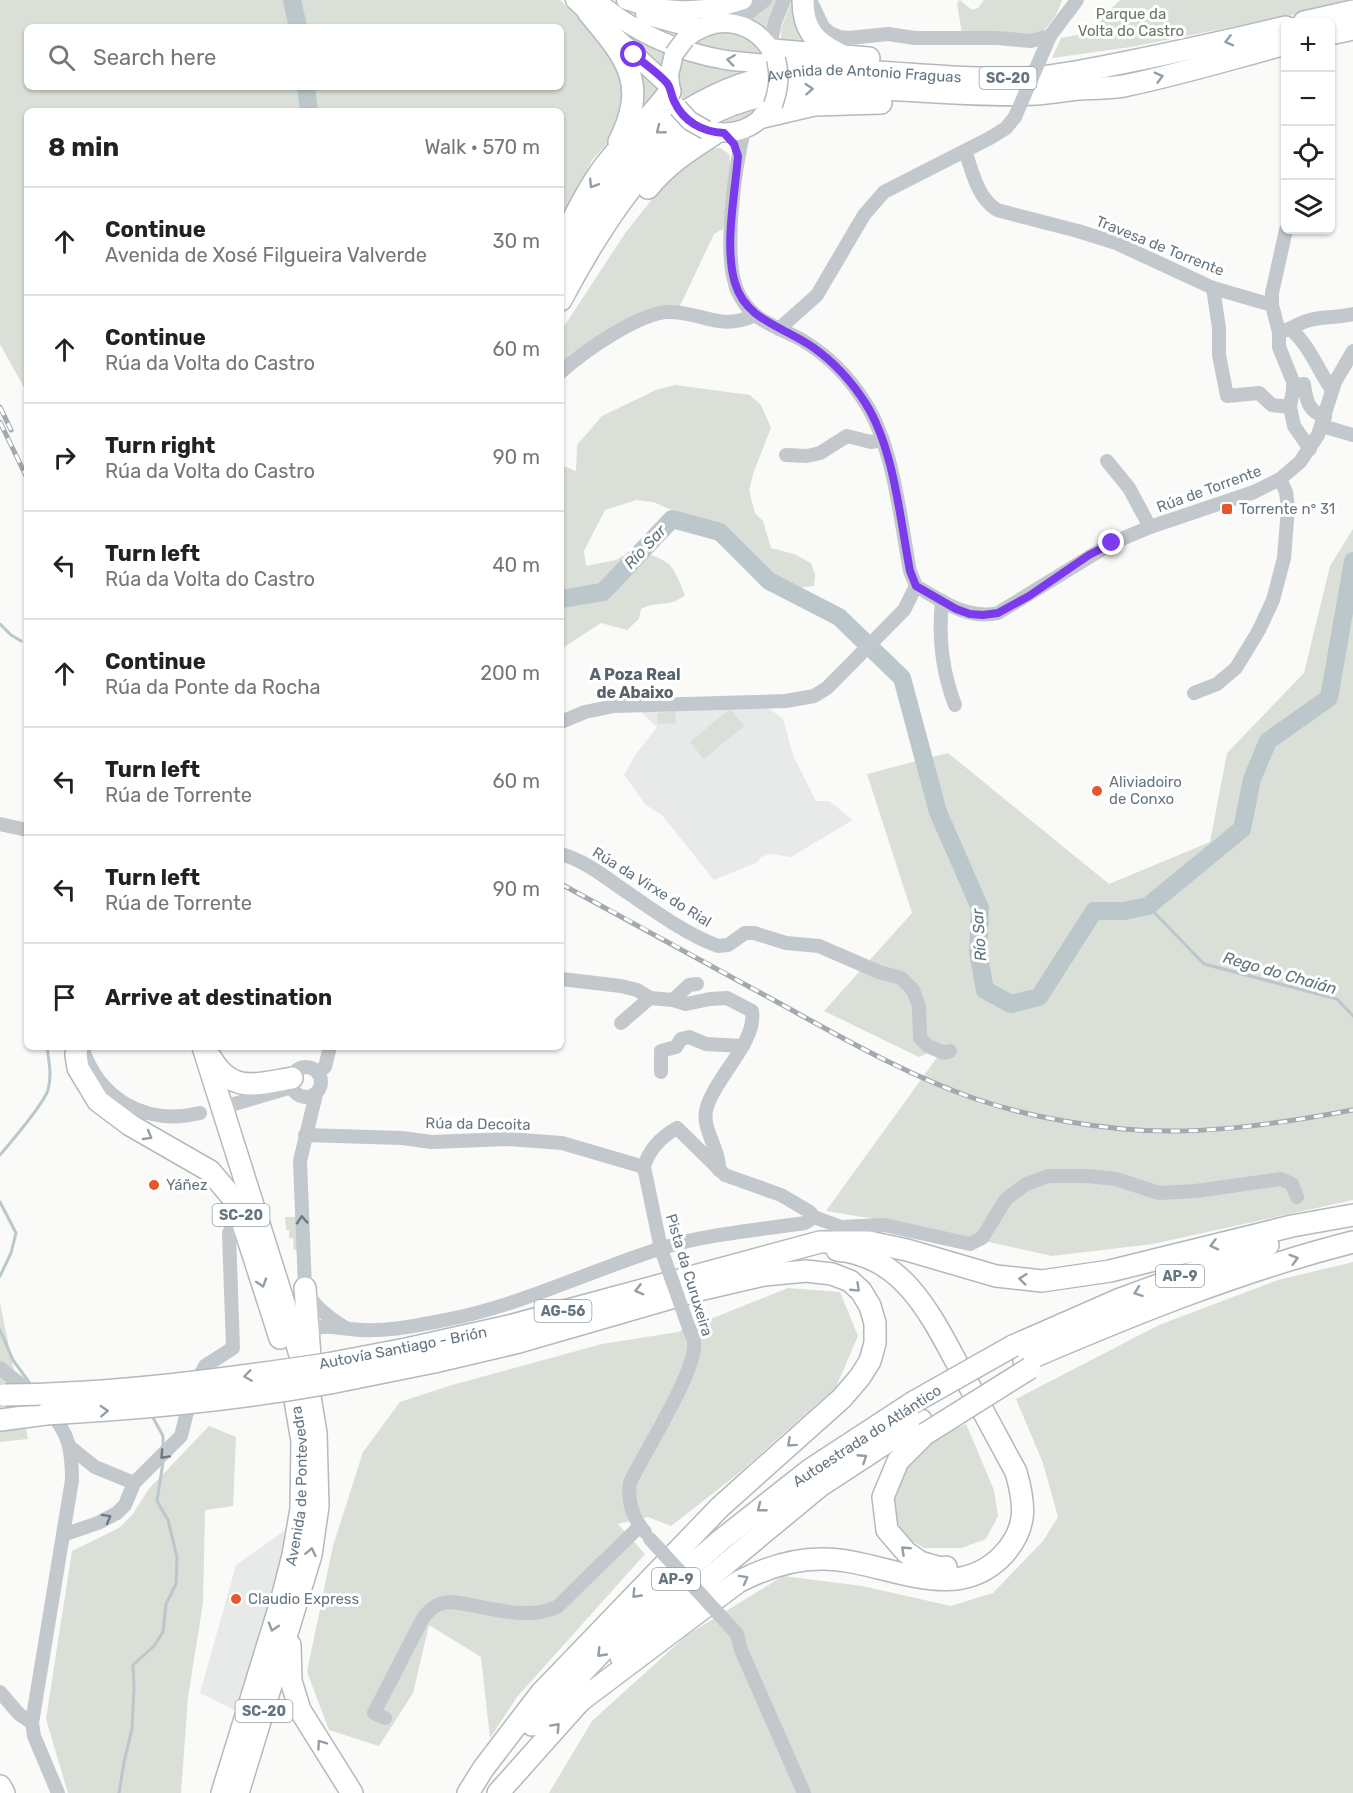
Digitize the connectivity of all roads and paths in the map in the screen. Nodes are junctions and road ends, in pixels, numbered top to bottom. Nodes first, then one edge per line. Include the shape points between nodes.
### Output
1 (613, 0) edge
2 (626, 0) edge
3 (743, 0) edge
4 (765, 0) edge
5 (784, 0) edge
6 (1077, 0) edge
7 (807, 1) edge
8 (586, 4) edge
9 (1353, 11) edge
10 (1322, 18) edge
11 (732, 23) junction
12 (701, 28) junction
13 (1281, 28) edge
14 (1353, 29) edge
15 (1335, 33) edge
16 (1050, 36) junction
17 (1281, 45) edge
18 (773, 52) junction
19 (842, 56) junction
20 (1136, 60) junction
21 (810, 71) junction
22 (1125, 86) junction
23 (673, 95) junction
24 (730, 98) junction
25 (768, 111) junction
26 (744, 130) junction
27 (715, 132) junction
28 (965, 152) junction
29 (738, 156) junction
30 (611, 158) junction
31 (1285, 234) edge
32 (564, 237) edge
33 (564, 267) edge
34 (1213, 288) junction
35 (564, 295) edge
36 (1272, 305) junction
37 (564, 314) edge
38 (1353, 314) edge
39 (755, 315) junction
40 (779, 329) junction
41 (1285, 331) junction
42 (1353, 351) edge
43 (564, 370) edge
44 (1293, 386) junction
45 (1332, 390) junction
46 (1290, 407) junction
47 (1324, 422) junction
48 (1353, 435) edge
49 (883, 440) junction
50 (1310, 449) junction
51 (786, 454) dead end
52 (1107, 461) dead end
53 (1280, 478) junction
54 (1150, 527) junction
55 (916, 586) junction
56 (942, 602) junction
57 (1194, 693) dead end
58 (955, 705) dead end
59 (564, 721) edge
60 (0, 824) edge
61 (24, 829) edge
62 (564, 855) edge
63 (564, 979) edge
64 (697, 984) dead end
65 (650, 998) junction
66 (673, 1000) junction
67 (621, 1023) dead end
68 (743, 1046) junction
69 (78, 1050) edge
70 (81, 1050) edge
71 (189, 1050) edge
72 (205, 1050) edge
73 (206, 1050) edge
74 (329, 1050) edge
75 (950, 1051) dead end
76 (317, 1072) junction
77 (661, 1072) dead end
78 (292, 1082) junction
79 (316, 1094) junction
80 (231, 1105) dead end
81 (200, 1113) dead end
82 (704, 1118) junction
83 (677, 1128) junction
84 (305, 1134) junction
85 (644, 1167) junction
86 (718, 1170) junction
87 (1297, 1197) dead end
88 (239, 1210) junction
89 (1353, 1215) edge
90 (814, 1217) junction
91 (1353, 1223) edge
92 (1353, 1242) edge
93 (796, 1248) junction
94 (660, 1249) junction
95 (304, 1288) junction
96 (699, 1290) junction
97 (348, 1329) junction
98 (308, 1334) junction
99 (1022, 1359) junction
100 (0, 1368) edge
101 (328, 1373) junction
102 (300, 1381) junction
103 (8, 1409) edge
104 (312, 1410) junction
105 (919, 1419) junction
106 (70, 1447) junction
107 (95, 1467) junction
108 (72, 1480) junction
109 (134, 1484) junction
110 (640, 1526) junction
111 (63, 1535) junction
112 (289, 1629) junction
113 (0, 1692) edge
114 (580, 1701) junction
115 (385, 1718) dead end
116 (32, 1723) junction
117 (243, 1725) junction
118 (0, 1786) edge
119 (4, 1793) edge
120 (57, 1793) edge
121 (210, 1793) edge
122 (222, 1793) edge
123 (238, 1793) edge
124 (352, 1793) edge
125 (468, 1793) edge
126 (473, 1793) edge
127 (498, 1793) edge
128 (804, 1793) edge

1 - 12 main road via 663,21
2 - 3 main road via 674,10
4 - 11 street
5 - 18 street via 775,22
6 - 16 street
7 - 16 street via 823,27 849,38 888,34 1031,41
7 - 19 highway via 806,23 815,39
21 -> 8 main road via 686,50
8 - 23 main road
8 - 30 highway via 620,52 633,84 633,109
9 - 10 highway
11 - 12 main road
11 - 18 main road via 749,29
12 - 23 main road via 680,47 671,64
13 -> 20 highway, Avenida de Antonio Fraguas / SC-20
14 - 15 highway
16 - 28 street, bridge via 1015,117 1006,128
22 -> 17 highway, Avenida de Antonio Fraguas / SC-20
18 - 19 highway
18 - 25 main road, bridge via 780,74 778,90
19 - 20 highway via 1033,67
20 - 21 highway, Avenida de Antonio Fraguas / SC-20 via 1030,78
21 - 24 highway, Avenida de Antonio Fraguas / SC-20 via 767,76
24 -> 22 highway, Avenida de Antonio Fraguas / SC-20 via 802,89 1038,94
22 - 25 highway via 1106,95 1020,106 838,103
23 - 27 main road, bridge via 690,122
23 - 30 highway
24 -> 33 highway, SC-20 via 696,104 655,133 622,170
24 - 35 highway, SC-20 via 663,150 630,189
25 - 26 main road
26 - 27 main road
26 - 29 street
27 - 29 street via 734,144
27 - 37 highway via 655,179
28 - 34 street, Travesa de Torrente via 980,192 997,210 1116,243
28 - 40 street via 884,192 864,215 817,295
29 - 39 street via 731,231 734,282
30 -> 32 highway via 593,182
31 - 36 street
34 - 36 street, Travesa de Torrente
34 - 46 street via 1227,396 1259,393 1272,405
36 - 41 street
38 - 41 street via 1309,320
39 - 40 street
39 - 43 street via 731,323 671,312 649,315
40 - 49 street via 813,347 844,373 867,405
41 - 44 street via 1279,347
41 - 45 street via 1305,342
42 - 45 street, Rúa de Torrente
44 - 46 street
44 - 47 street via 1304,384 1309,407
45 - 47 street, Rúa de Torrente
46 - 50 street via 1294,426
47 - 48 street
47 - 50 street, Rúa de Torrente
49 - 51 street via 871,442 847,436 820,453
49 - 55 street
50 - 53 street, Rúa de Torrente
52 - 54 street, Rúa de Torrente via 1129,488
53 - 54 street, Rúa de Torrente via 1254,492
53 - 57 street via 1288,508 1284,558 1273,600 1236,668 1217,684
54 - 56 street, Rúa de Torrente via 1100,549 998,613 970,614
55 - 56 street, Rúa de Torrente
55 - 59 street via 907,605 889,626 821,693 804,699 614,706
56 - 58 street via 941,653
60 - 61 street
62 - 75 street, Rúa da Virxe do Rial via 718,946 728,945 741,934 754,933 819,946 901,978 913,990 919,1006 920,1038 944,1053
63 - 65 street via 621,986
64 - 66 street via 689,985
65 - 66 street
65 - 67 street
66 - 68 street via 686,1004 727,998 752,1011 753,1021
68 - 77 street via 681,1039 676,1047 661,1051
68 - 82 street via 712,1094
69 -> 88 highway via 78,1068 98,1101 130,1125 210,1171
70 - 81 street via 97,1079 134,1108 167,1117
71 - 88 highway, SC-20
72 - 102 highway, SC-20
73 - 78 highway via 218,1070 232,1081 254,1085
74 - 76 street via 324,1067
76 - 78 street via 303,1068 294,1073
76 - 79 street via 321,1086
78 - 79 street via 296,1093
78 - 80 street
79 - 84 street
82 - 83 street
82 - 86 street via 719,1159
83 - 85 street via 664,1136
83 - 86 street
84 - 85 street, Rúa da Decoita via 432,1142 507,1139 562,1143
95 -> 84 street via 300,1161
85 - 94 street, Pista da Curuxeira
86 - 90 street via 781,1195
87 - 90 street via 1292,1184 1281,1179 1160,1193 1116,1179 1048,1176 1026,1184 1006,1199 981,1238 970,1244 884,1225 841,1227
88 -> 102 highway, SC-20 via 285,1351
88 -> 109 street via 229,1233 233,1348 205,1366 192,1392 182,1436
89 -> 93 highway, Autovía Santiago - Brión via 1110,1271 1042,1281 996,1276 869,1242 820,1242
90 - 94 street via 805,1223 687,1241
91 -> 99 highway, Autoestrada do Atlántico / AP-9 via 1250,1250 1120,1299
99 -> 92 highway, Autoestrada do Atlántico / AP-9 via 1143,1310
93 -> 101 highway, Autovía Santiago - Brión / AG-56 via 509,1326 406,1349
114 -> 93 highway via 738,1582 766,1568 822,1559 944,1581 986,1570 1017,1535 1023,1519 1023,1499 1016,1472 927,1307 884,1265 844,1251
94 - 97 street via 497,1308 372,1331
94 - 110 street, Pista da Curuxeira, bridge via 694,1341 690,1365 630,1483 628,1494
95 - 97 street via 312,1302
95 - 98 highway
96 - 101 highway, Autovía Santiago - Brión / AG-56 via 434,1362
96 -> 105 highway via 790,1262 832,1259 854,1264 894,1287 916,1313 1007,1473 1012,1499 1006,1529 982,1559 967,1565 941,1568 920,1562 887,1530 883,1497
96 -> 125 highway via 806,1271 850,1281 870,1306 875,1323 870,1361 842,1398 720,1507 541,1693
97 - 98 street via 324,1326
98 - 104 highway via 316,1395
99 - 105 highway, Autoestrada do Atlántico / AP-9, bridge
99 - 105 highway, bridge
100 - 106 street via 37,1397 66,1433
101 -> 103 highway, Autovía Santiago - Brión / AG-56, bridge via 98,1392
103 -> 101 highway, Autovía Santiago - Brión / AG-56, bridge via 46,1414 130,1410 280,1392
102 - 104 highway, Avenida de Pontevedra / SC-20
102 -> 117 highway, Avenida de Pontevedra / SC-20 via 301,1509 281,1602
112 -> 104 highway, Avenida de Pontevedra / SC-20 via 311,1555 318,1506
114 -> 105 highway, Autoestrada do Atlántico / AP-9 via 652,1625 733,1557 820,1486
105 -> 126 highway, Autoestrada do Atlántico / AP-9 via 811,1469 721,1540 650,1601
106 - 107 street
106 - 108 street
107 - 108 street via 86,1468
107 - 109 street
108 - 111 street
111 -> 109 street via 117,1513 130,1498
110 - 115 street via 548,1612 524,1615 450,1602 431,1608 374,1713
110 - 128 street, Pista da Curuxeira, bridge via 738,1634 741,1650
111 - 116 street
112 - 123 highway, Avenida de Pontevedra / SC-20
124 -> 112 highway via 300,1710 291,1681
113 - 116 street
127 -> 114 highway, Autoestrada do Atlántico / AP-9
116 - 120 street
117 - 121 highway via 231,1733
117 - 122 highway, Avenida de Pontevedra / SC-20
118 - 119 highway

